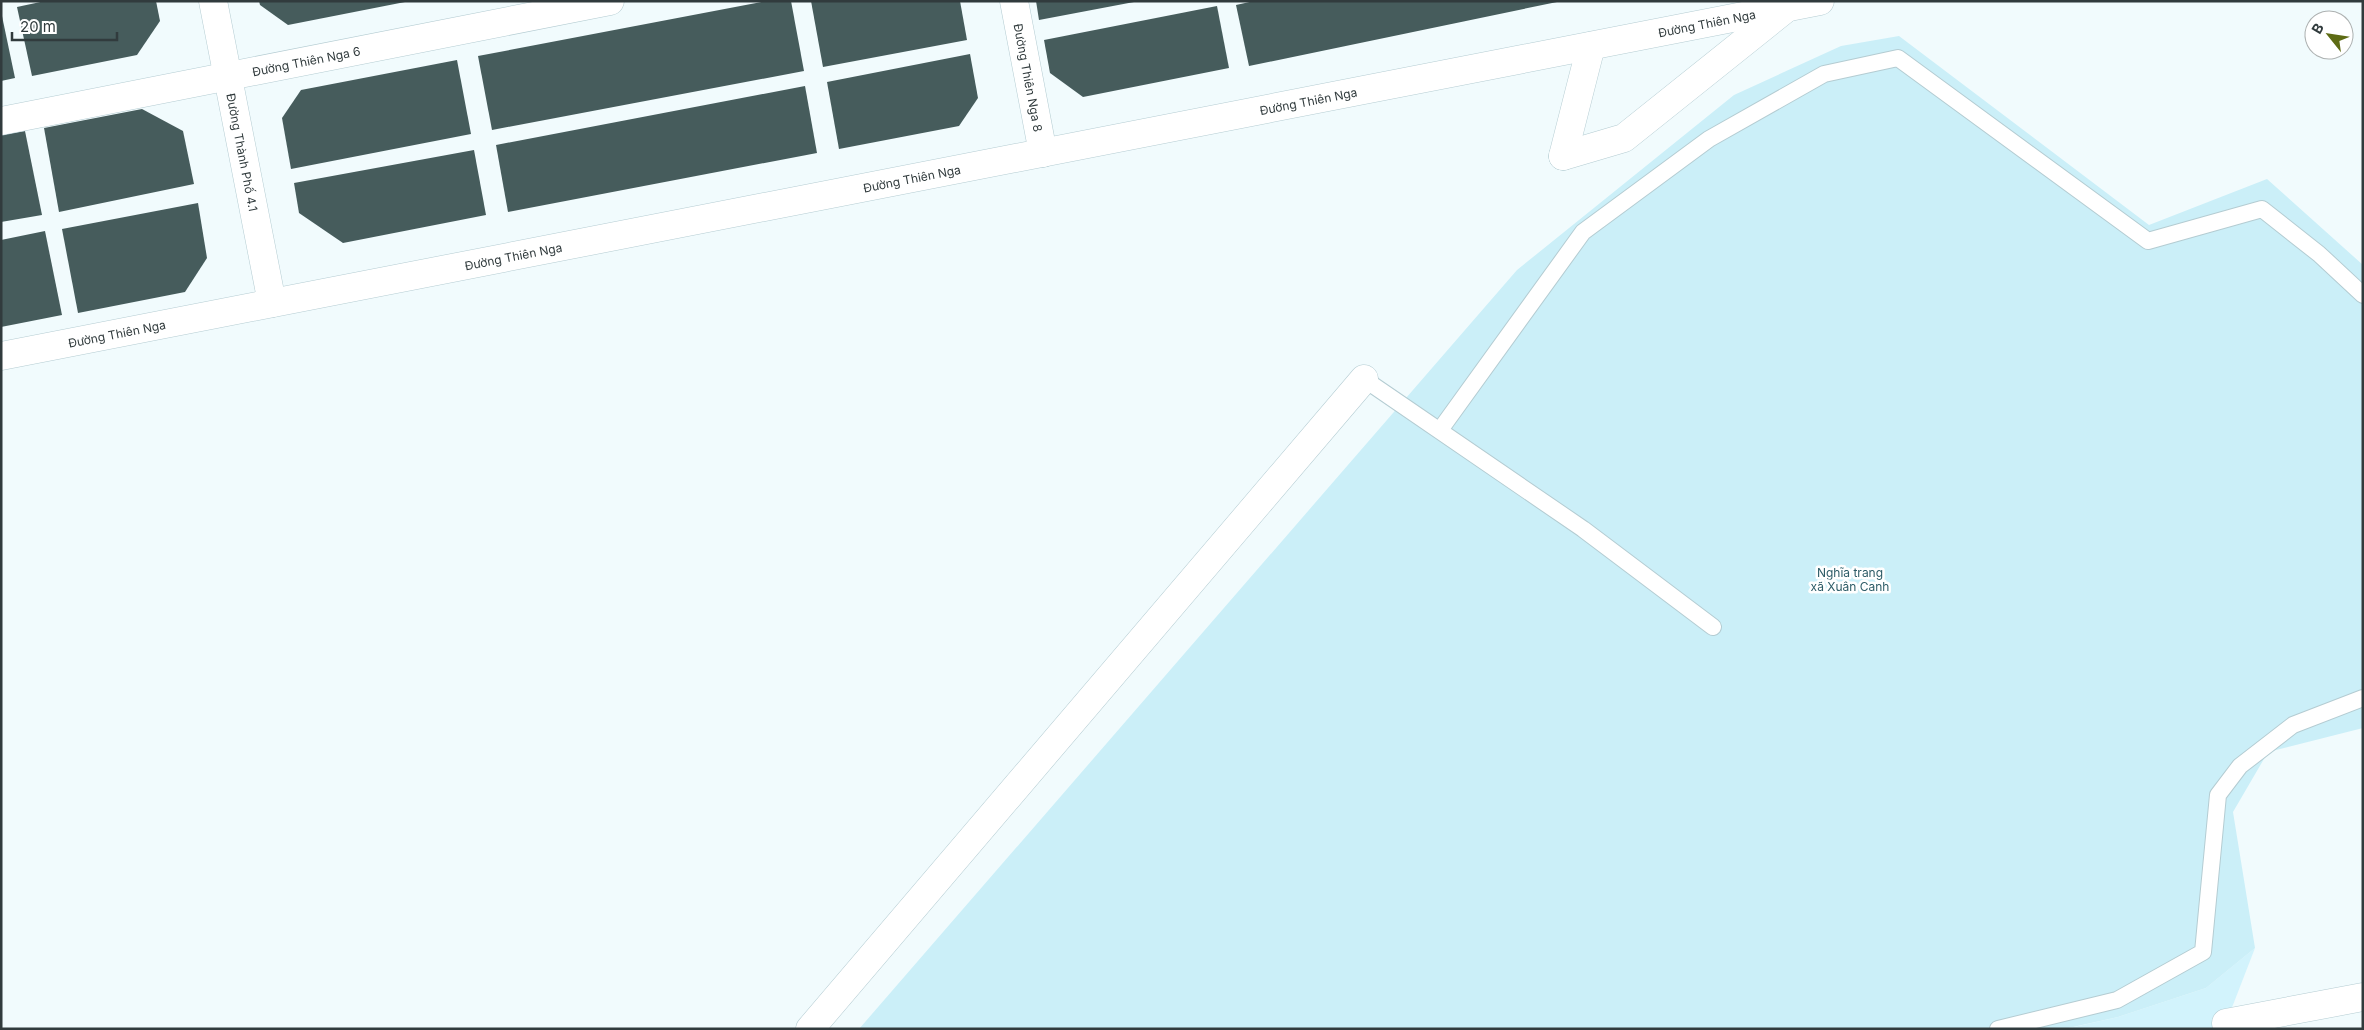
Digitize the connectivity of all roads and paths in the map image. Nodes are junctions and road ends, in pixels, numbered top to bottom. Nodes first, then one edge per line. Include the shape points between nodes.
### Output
1 (213, 1) edge
2 (610, 1) edge
3 (1014, 1) edge
4 (1820, 1) edge
5 (1786, 5) edge
6 (1591, 46) junction
7 (228, 76) junction
8 (1, 121) edge
9 (1043, 153) junction
10 (2363, 295) edge
11 (272, 303) junction
12 (1, 356) edge
13 (1364, 379) joint
14 (1440, 430) junction
15 (1713, 627) dead end
16 (2363, 698) edge
17 (2363, 997) edge
18 (2226, 1026) edge
19 (810, 1029) edge
20 (1998, 1029) edge

1 - 7 street, Đường Thành Phố 4.1
2 - 7 street, Đường Thiên Nga 6
3 - 9 street, Đường Thiên Nga 8
4 - 5 street, Đường Thiên Nga
5 - 6 street, Đường Thiên Nga
5 - 6 street via 1624,138 1563,156
6 - 9 street, Đường Thiên Nga
7 - 8 street, Đường Thiên Nga 6
7 - 11 street, Đường Thành Phố 4.1
9 - 11 street, Đường Thiên Nga
10 - 14 lane via 2319,254 2262,209 2148,241 1898,58 1824,74 1709,139 1583,232
11 - 12 street, Đường Thiên Nga
13 - 14 lane
13 - 19 street
14 - 15 lane via 1583,529
16 - 20 lane via 2293,725 2240,766 2218,794 2203,952 2117,1000
17 - 18 street

